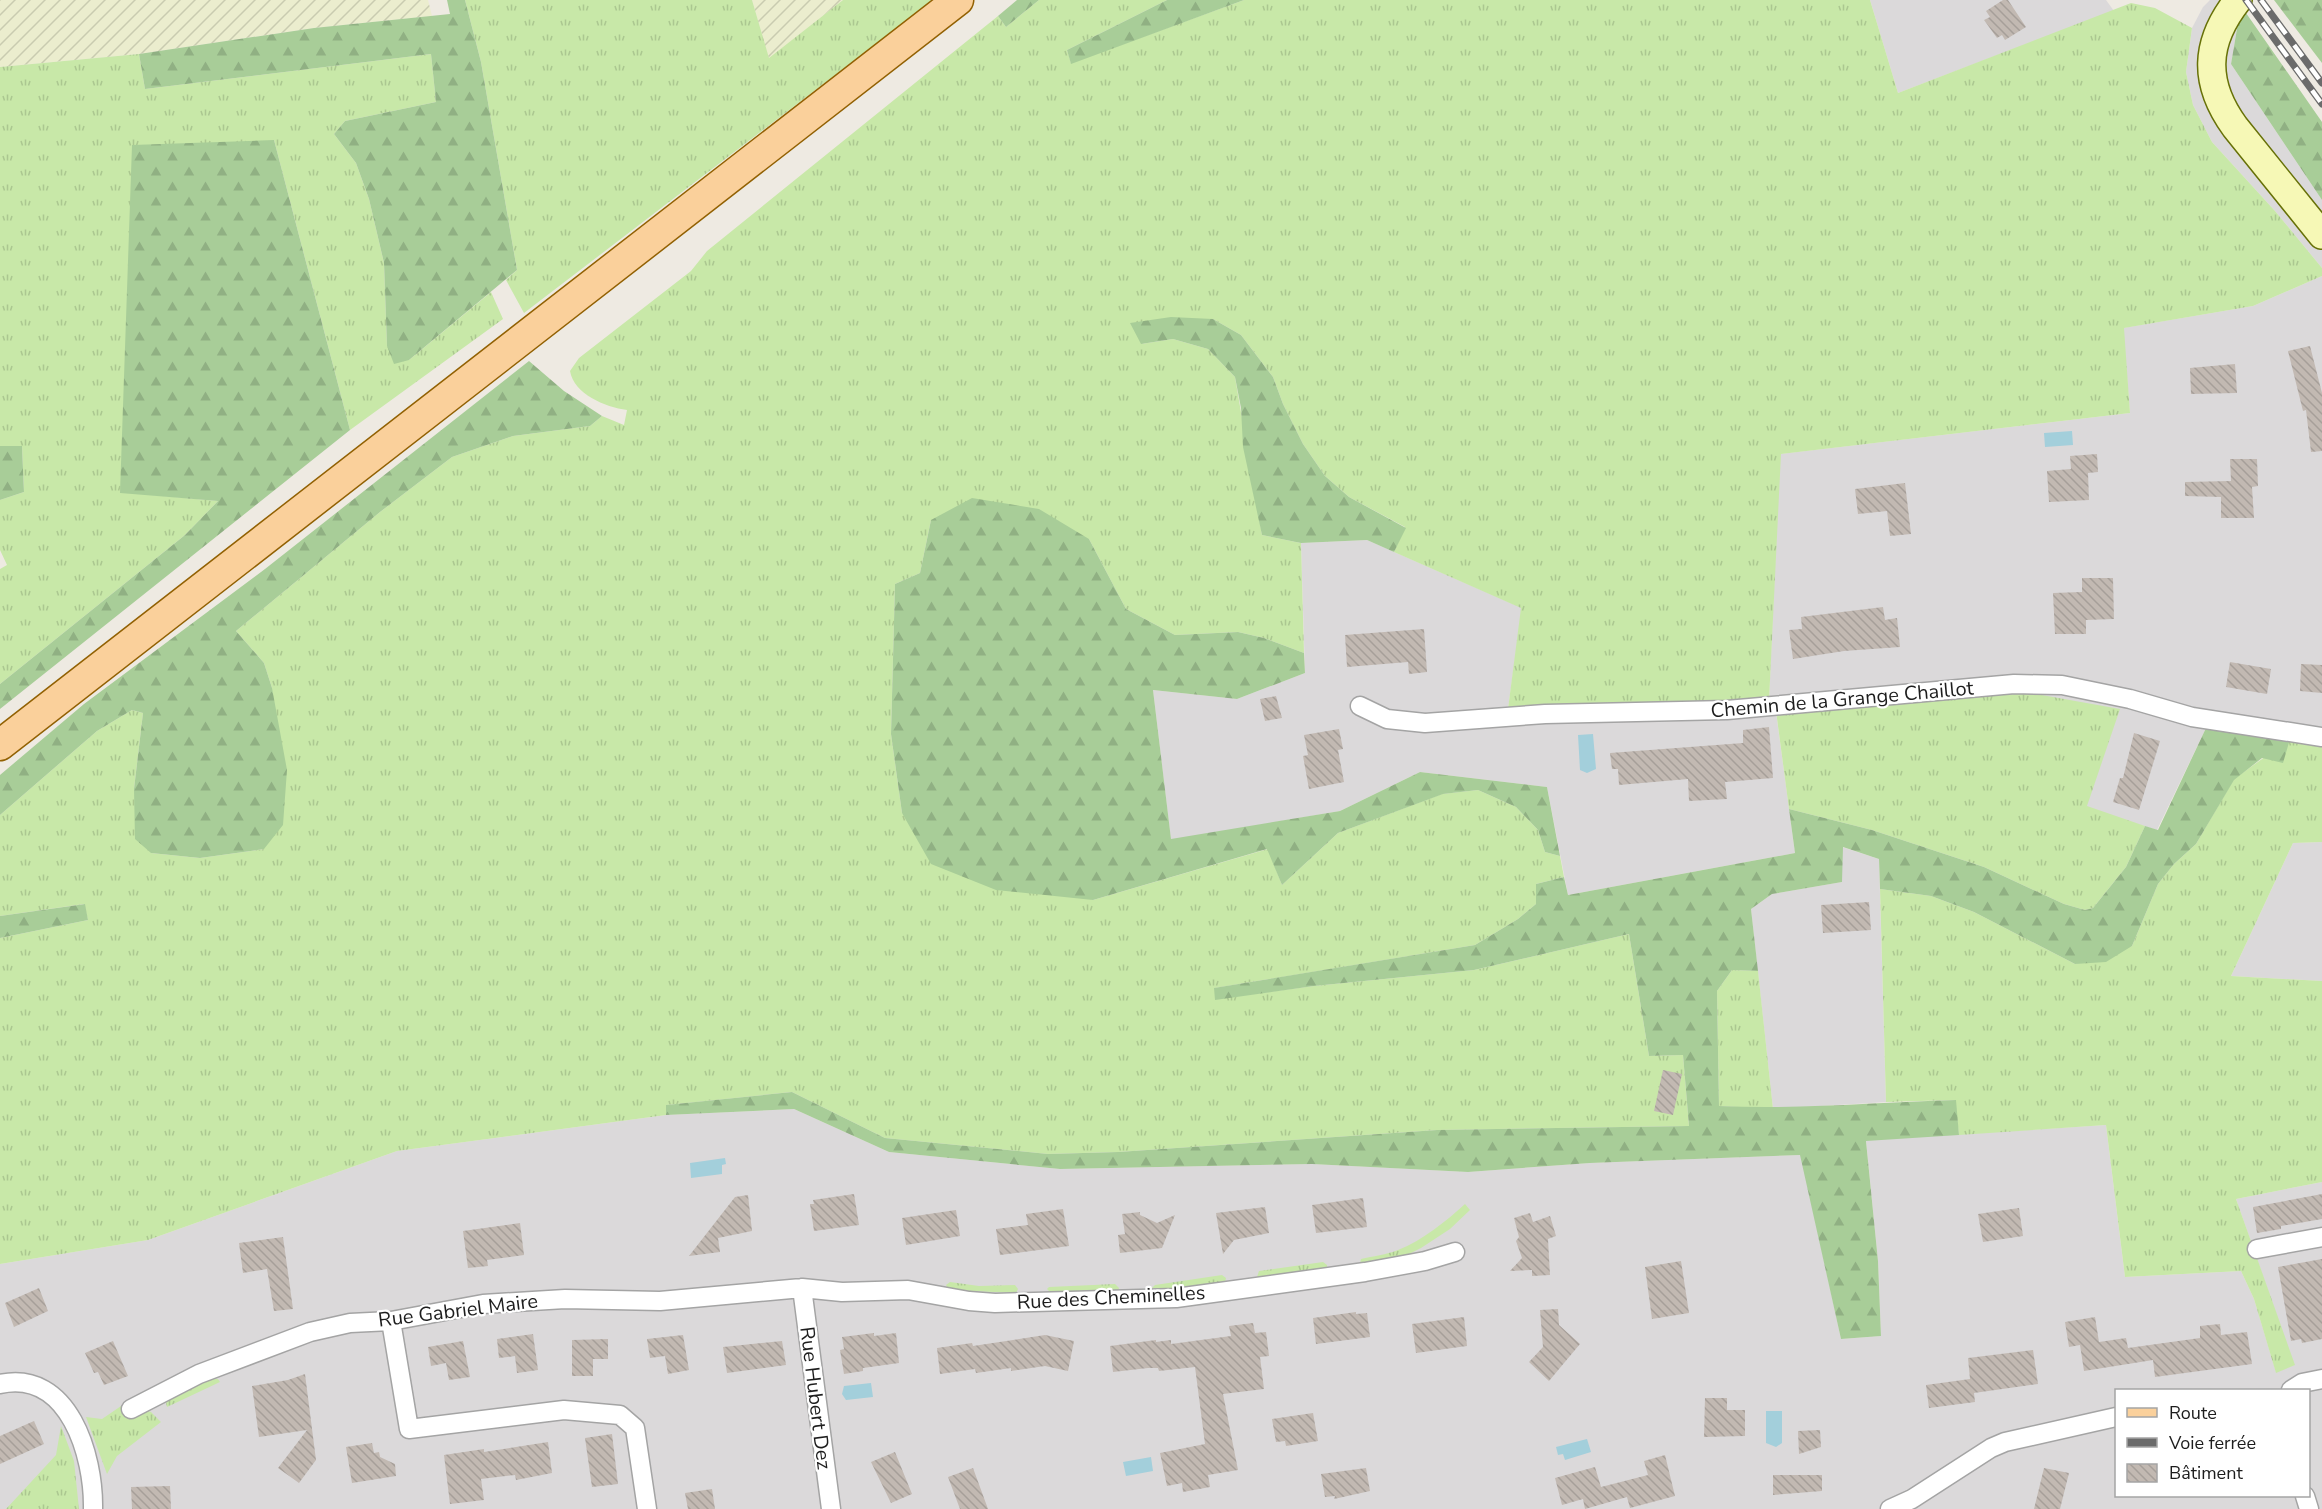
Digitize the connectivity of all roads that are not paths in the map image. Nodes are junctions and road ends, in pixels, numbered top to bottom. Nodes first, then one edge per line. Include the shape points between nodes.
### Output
1 (958, 0) edge
2 (2236, 2) edge
3 (2322, 234) edge
4 (1360, 706) dead end
5 (2322, 737) edge
6 (0, 745) edge
7 (2322, 1238) edge
8 (2257, 1249) dead end
9 (1455, 1252) dead end
10 (801, 1287) junction
11 (391, 1321) junction
12 (2322, 1379) edge
13 (0, 1384) edge
14 (2293, 1389) edge
15 (131, 1409) dead end
16 (2115, 1417) edge
17 (93, 1509) edge
18 (647, 1509) edge
19 (831, 1509) edge
20 (1890, 1509) edge

1 - 6 main road
2 - 3 main road via 2217,34 2213,49 2212,80 2217,96 2235,127
4 - 5 street, Chemin de la Grange Chaillot via 1387,719 1425,723 1545,714 1727,710 2038,684 2096,691 2192,717
7 - 8 street
9 - 10 street, Rue des Cheminelles via 1365,1272 1176,1298 995,1303 908,1290 842,1292
10 - 11 street, Rue Gabriel Maire via 660,1301 524,1300
10 - 19 street, Rue Hubert Dez
11 - 15 street, Rue Gabriel Maire via 350,1323 310,1332 200,1374
11 - 18 street via 409,1430 564,1410 620,1415 635,1428
12 - 14 street
13 - 17 street via 21,1382 35,1386 64,1408 89,1460
16 - 20 street via 2005,1442

